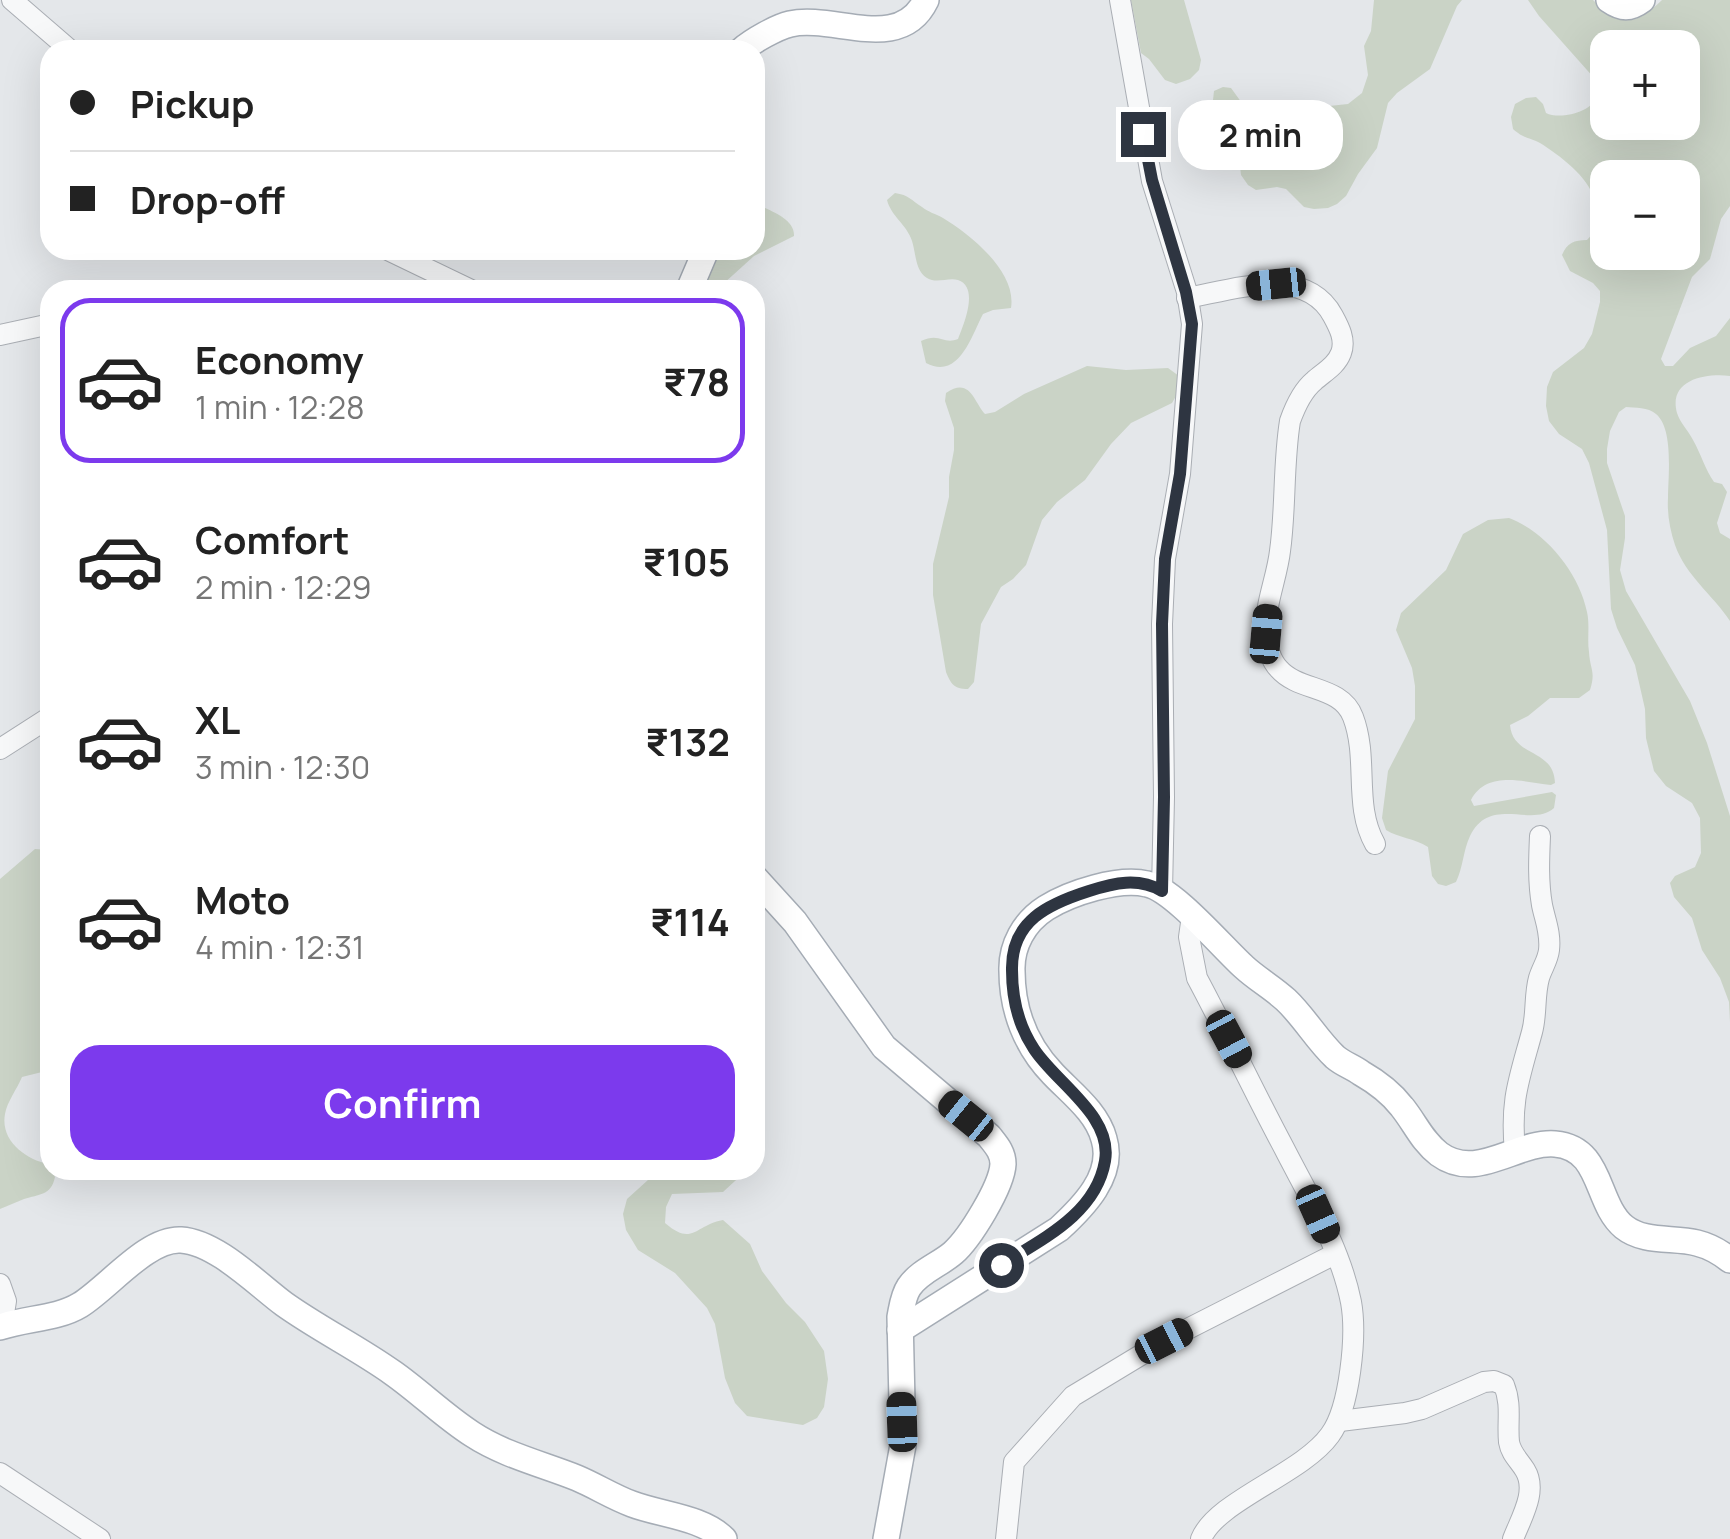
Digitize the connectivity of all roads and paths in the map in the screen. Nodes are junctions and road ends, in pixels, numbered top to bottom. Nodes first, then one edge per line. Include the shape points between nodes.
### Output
1 (12, 0) edge
2 (926, 0) edge
3 (1120, 0) edge
4 (1609, 0) edge
5 (1642, 0) edge
6 (58, 40) edge
7 (756, 40) edge
8 (409, 260) edge
9 (450, 280) edge
10 (1188, 298) junction
11 (40, 326) edge
12 (0, 335) edge
13 (40, 724) edge
14 (0, 750) edge
15 (1540, 836) dead end
16 (1375, 844) dead end
17 (765, 889) edge
18 (1162, 891) junction
19 (1192, 916) junction
20 (1515, 1152) junction
21 (1335, 1254) junction
22 (1730, 1260) edge
23 (0, 1284) edge
24 (1, 1327) edge
25 (900, 1330) junction
26 (1340, 1420) junction
27 (0, 1473) edge
28 (100, 1539) edge
29 (724, 1539) edge
30 (886, 1539) edge
31 (1006, 1539) edge
32 (1200, 1539) edge
33 (1512, 1539) edge

1 - 6 street
2 - 7 main road via 898,26 791,24
3 - 10 street via 1152,180
4 - 5 main road via 1619,8
8 - 9 street
10 - 16 street via 1295,286 1328,308 1343,339 1338,359 1312,382 1290,421 1280,556 1266,634 1286,676 1348,706 1360,742 1363,818
10 - 18 street via 1186,418 1164,576
11 - 12 street
13 - 14 street
15 - 20 street via 1539,881 1550,946 1514,1094
17 - 25 main road via 884,1047 1000,1150 1003,1166 994,1191 953,1253 910,1286
18 - 19 main road
18 - 25 main road via 1125,882 1094,889 1056,902 1022,931 1012,955 1020,1023 1050,1072 1095,1120 1106,1159 1097,1186 1059,1229
19 - 20 main road via 1285,1000 1336,1058 1401,1106 1443,1157 1476,1164
19 - 21 street via 1197,978
20 - 22 main road via 1537,1144 1569,1147 1594,1168 1610,1212 1630,1232 1696,1243
21 - 26 street via 1354,1327
21 - 31 street via 1164,1341 1074,1396 1014,1462
23 - 24 street via 6,1301
24 - 29 main road via 78,1306 146,1252 183,1240 224,1258 473,1435
25 - 30 main road via 903,1445
26 - 32 street via 1322,1446 1216,1519
26 - 33 street via 1422,1409 1484,1382 1504,1386 1510,1447 1530,1482
27 - 28 street

